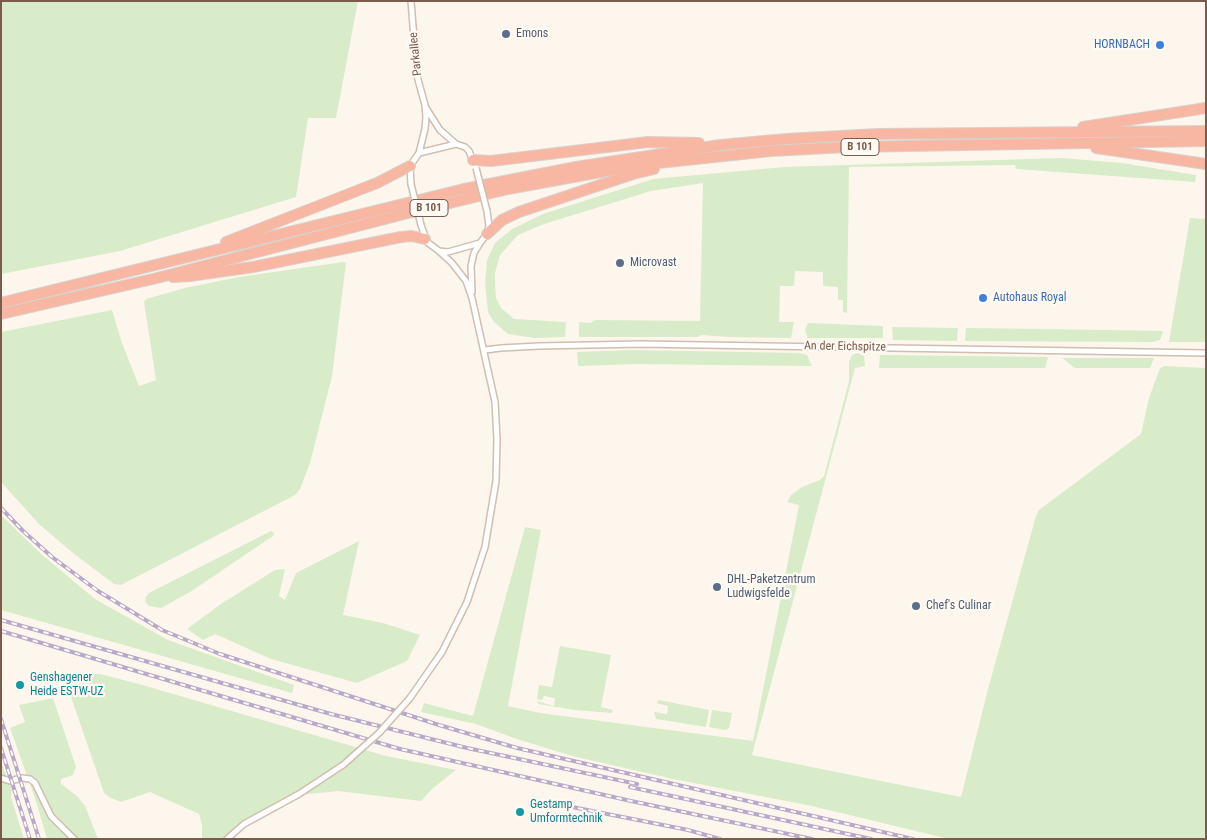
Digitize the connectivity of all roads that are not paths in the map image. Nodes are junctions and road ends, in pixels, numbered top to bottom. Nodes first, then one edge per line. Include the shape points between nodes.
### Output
1 (411, 1) edge
2 (425, 105) junction
3 (1206, 108) edge
4 (1206, 131) edge
5 (1002, 133) junction
6 (1206, 141) edge
7 (456, 144) junction
8 (1023, 144) junction
9 (720, 145) junction
10 (419, 152) junction
11 (705, 158) junction
12 (475, 164) junction
13 (1206, 164) edge
14 (410, 166) junction
15 (487, 234) junction
16 (425, 239) junction
17 (480, 243) junction
18 (440, 251) junction
19 (174, 261) junction
20 (157, 278) junction
21 (472, 298) junction
22 (1, 303) edge
23 (1, 314) edge
24 (485, 350) junction
25 (1206, 353) edge
26 (1, 778) edge
27 (74, 839) edge
28 (227, 839) edge

1 - 2 street, Parkallee via 416,72
2 - 7 street via 440,130
2 - 10 street via 425,129
3 - 5 highway via 1085,127
4 - 5 highway, B 101
5 - 9 highway, B 101 via 849,135
6 - 8 highway, B 101
7 - 10 street
7 - 12 street via 469,151
8 - 11 highway, B 101 via 847,147
8 - 13 highway via 1106,149
9 - 12 highway via 648,142
9 - 19 highway, B 101 via 535,174
10 - 14 street
11 - 15 highway via 633,174 519,212 502,220
11 - 20 highway, B 101 via 615,169 508,189
12 - 15 street, bridge via 489,226
14 - 16 street, bridge via 411,184
14 - 19 highway via 377,183
15 - 17 street
16 - 18 street
16 - 20 highway via 401,237 253,267
17 - 18 street via 448,252
17 - 21 street via 471,266
18 - 21 street via 466,281
19 - 22 highway, B 101
20 - 23 highway, B 101
21 - 24 street
24 - 25 street, An der Eichspitze via 640,344
24 - 28 street, bridge via 495,402 496,481 480,565 460,618 410,698 374,737 343,765 300,794 244,824
26 - 27 street via 10,781 30,779 35,783 51,816

